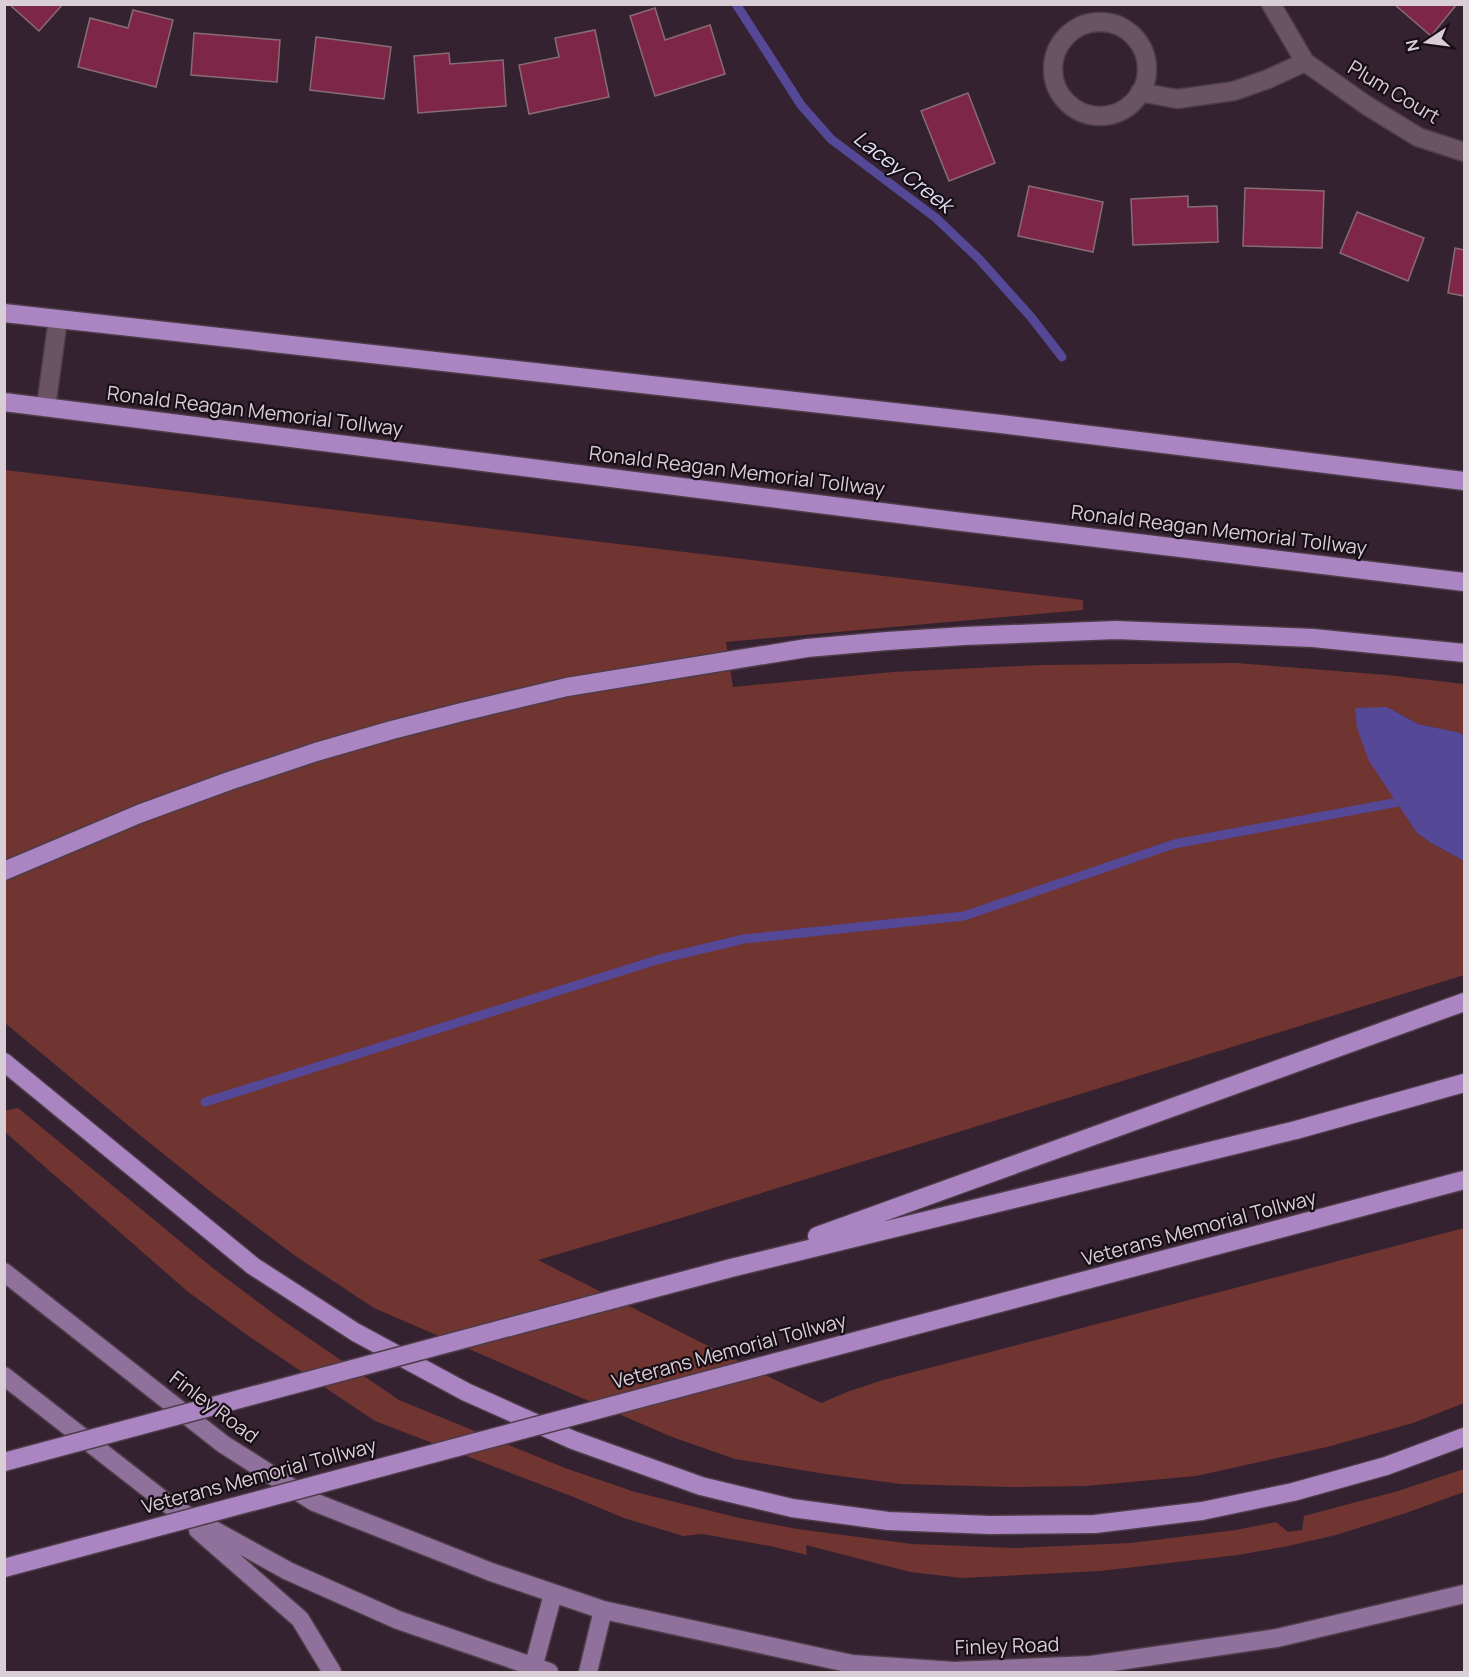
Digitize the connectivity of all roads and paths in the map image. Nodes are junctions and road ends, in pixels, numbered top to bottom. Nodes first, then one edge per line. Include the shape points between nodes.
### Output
1 (1271, 4) edge
2 (1305, 62) junction
3 (1140, 92) junction
4 (1464, 152) edge
5 (4, 313) edge
6 (58, 319) junction
7 (4, 402) edge
8 (46, 407) junction
9 (1464, 481) edge
10 (1464, 582) edge
11 (1464, 654) edge
12 (4, 871) edge
13 (1464, 1002) edge
14 (4, 1062) edge
15 (1464, 1083) edge
16 (1464, 1180) edge
17 (731, 1268) junction
18 (4, 1272) edge
19 (4, 1376) edge
20 (1464, 1437) edge
21 (4, 1462) edge
22 (172, 1507) junction
23 (12, 1566) edge
24 (553, 1594) junction
25 (1464, 1594) edge
26 (603, 1610) junction
27 (538, 1671) edge
28 (332, 1672) edge
29 (588, 1672) edge

1 - 2 street, Plum Court
2 - 3 street via 1234,91 1177,99
2 - 4 street, Plum Court via 1418,137
3 - 3 street via 1131,104 1105,116 1082,113 1072,107 1062,97 1054,76 1056,53 1063,40 1091,23 1114,25 1131,34 1139,43 1147,66
5 - 6 highway
6 - 8 street
6 - 9 highway via 989,423
7 - 8 highway, Ronald Reagan Memorial Tollway
8 - 10 highway, Ronald Reagan Memorial Tollway
11 - 12 highway via 1313,638 1116,630 887,640 807,648 567,687 327,748 139,814
13 - 17 highway
14 - 20 highway via 253,1266 355,1332 476,1397 573,1440 701,1486 792,1508 888,1521 1095,1524 1202,1511 1293,1492 1386,1466
15 - 17 highway via 1296,1130
16 - 23 highway, Veterans Memorial Tollway, bridge
17 - 21 highway, bridge
18 - 24 main road, Finley Road via 223,1444 314,1502
19 - 22 main road
22 - 27 main road via 298,1576 398,1620
22 - 28 main road via 300,1619
24 - 26 main road, Finley Road
24 - 27 main road
25 - 26 main road, Finley Road via 1277,1638 1091,1665 954,1671 852,1664
26 - 29 main road

